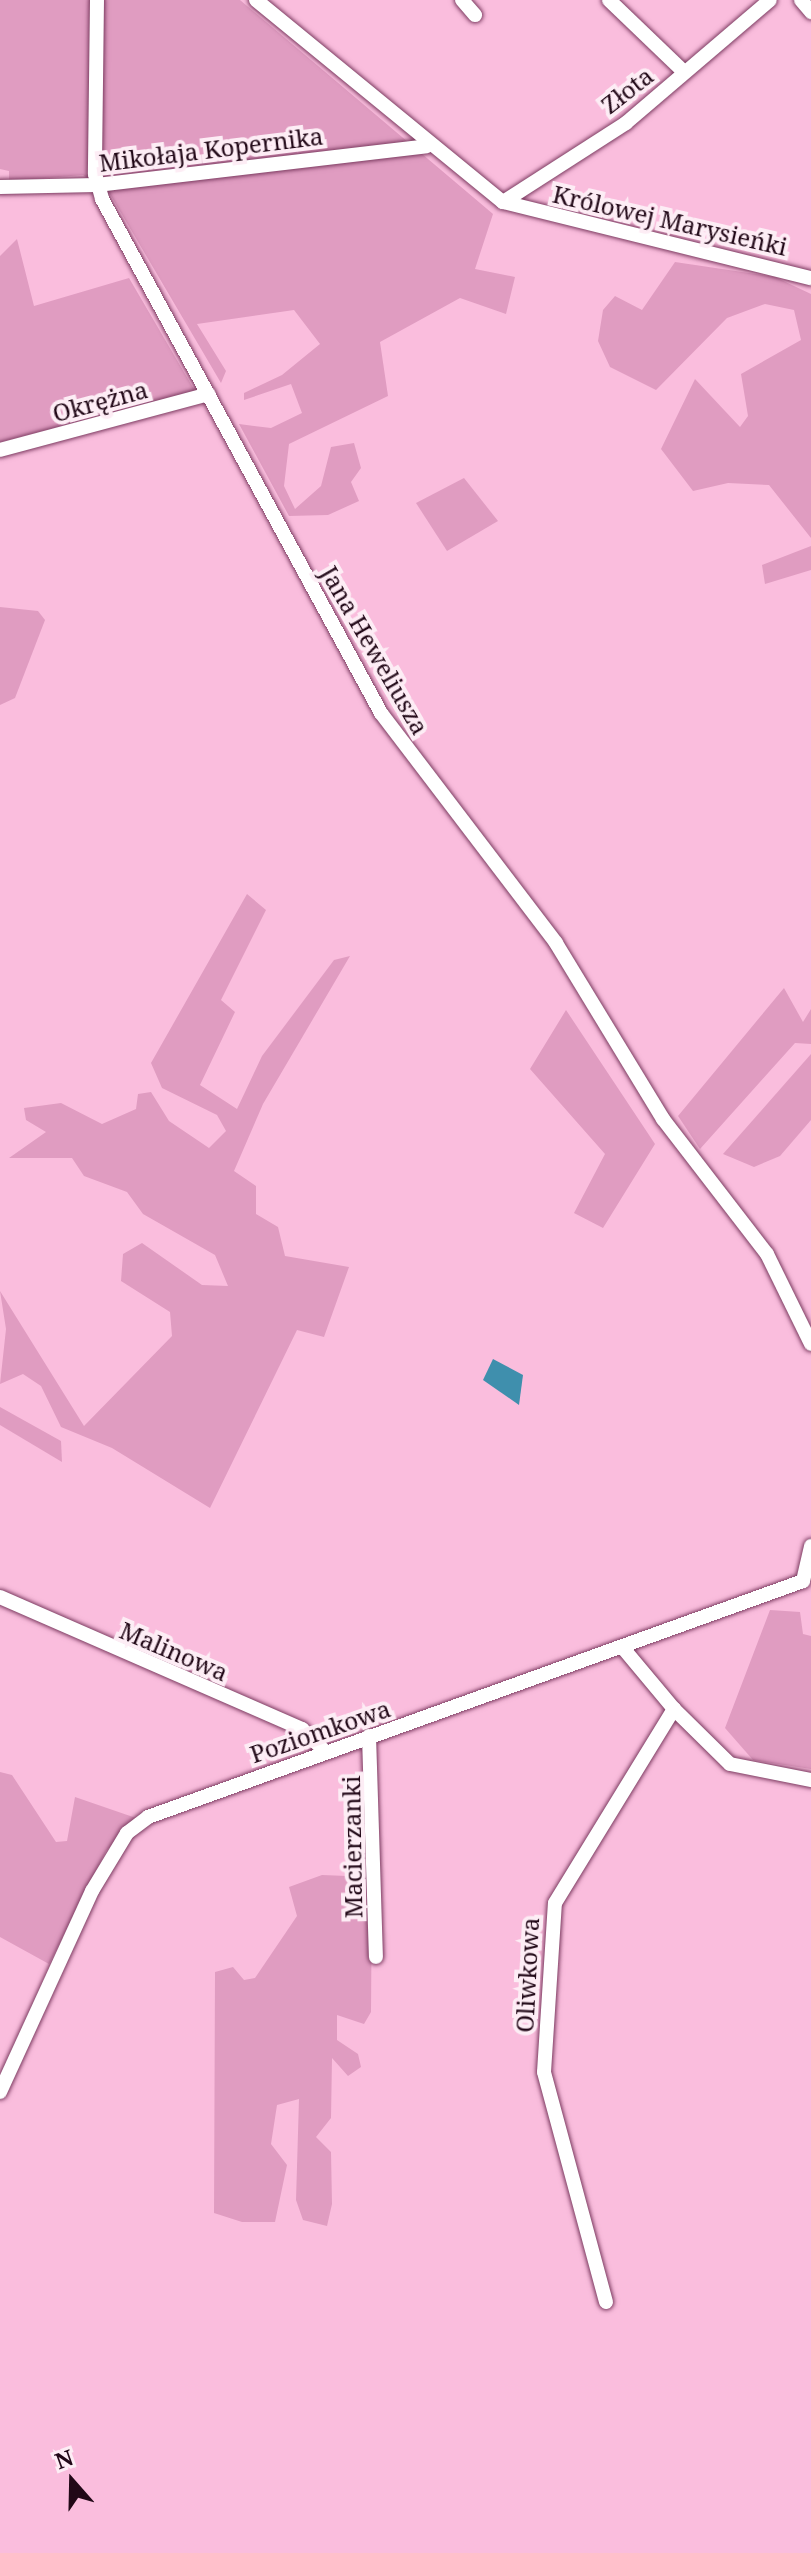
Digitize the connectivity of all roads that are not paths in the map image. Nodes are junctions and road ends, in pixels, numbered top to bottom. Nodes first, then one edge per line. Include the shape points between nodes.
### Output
1 (97, 0) edge
2 (256, 0) edge
3 (462, 0) edge
4 (609, 0) edge
5 (770, 0) edge
6 (801, 0) edge
7 (811, 12) edge
8 (475, 15) dead end
9 (684, 72) junction
10 (427, 146) junction
11 (97, 185) junction
12 (0, 187) edge
13 (503, 202) junction
14 (811, 278) edge
15 (209, 394) junction
16 (1, 454) edge
17 (811, 1344) edge
18 (811, 1546) edge
19 (807, 1583) edge
20 (0, 1597) edge
21 (623, 1648) junction
22 (674, 1709) junction
23 (369, 1736) junction
24 (326, 1752) junction
25 (811, 1780) edge
26 (376, 1957) dead end
27 (0, 2092) edge
28 (606, 2302) dead end

1 - 11 street, Jana Heweliusza
2 - 10 street, Królowej Marysieńki
3 - 8 street
4 - 9 street
5 - 9 street, Złota
6 - 7 street
9 - 13 street, Złota via 626,123
10 - 11 street, Mikołaja Kopernika
10 - 13 street, Królowej Marysieńki
11 - 12 street, Mikołaja Kopernika
11 - 15 street, Jana Heweliusza
13 - 14 street, Królowej Marysieńki
15 - 16 street, Okrężna
15 - 17 street, Jana Heweliusza via 381,713 556,943 663,1119 767,1254
18 - 19 street
19 - 21 street, Poziomkowa
20 - 24 street, Malinowa via 302,1729
21 - 22 street
21 - 23 street, Poziomkowa
22 - 25 street via 730,1764
22 - 28 street, Oliwkowa via 550,1921 544,2072 550,2113
23 - 24 street, Poziomkowa
23 - 26 street, Macierzanki
24 - 27 street, Poziomkowa via 169,1806 127,1833 92,1891

